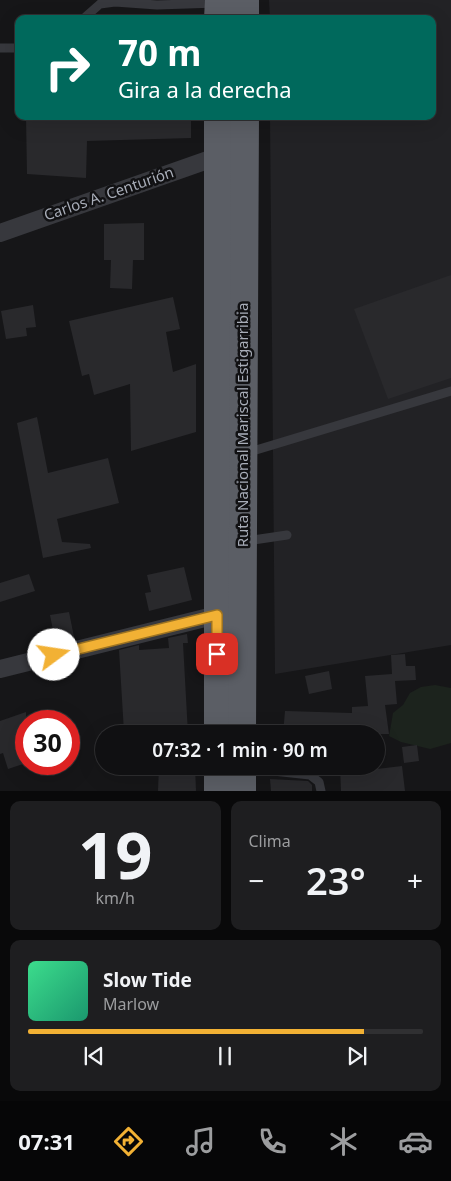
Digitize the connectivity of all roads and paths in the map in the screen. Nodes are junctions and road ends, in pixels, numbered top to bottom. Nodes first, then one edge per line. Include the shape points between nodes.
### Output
1 (245, 0) edge
2 (156, 2) edge
3 (218, 7) edge
4 (88, 15) edge
5 (245, 15) edge
6 (0, 48) edge
7 (15, 48) edge
8 (218, 120) edge
9 (245, 120) edge
10 (219, 156) junction
11 (0, 233) edge
12 (451, 391) edge
13 (243, 454) junction
14 (288, 535) dead end
15 (243, 542) junction
16 (217, 615) junction
17 (0, 669) edge
18 (218, 725) edge
19 (242, 725) edge
20 (234, 775) edge
21 (310, 775) edge
22 (218, 791) edge
23 (321, 791) edge

1 - 5 highway
2 - 3 lane
2 - 4 lane via 100,4
6 - 7 lane
8 - 10 highway, Ruta Nacional Mariscal Estigarribia
9 - 13 highway, Ruta Nacional Mariscal Estigarribia
10 - 11 street, Carlos A. Centurión
10 - 16 highway, Ruta Nacional Mariscal Estigarribia
12 - 13 lane
13 - 15 highway, Ruta Nacional Mariscal Estigarribia
14 - 15 lane
15 - 19 highway, Ruta Nacional Mariscal Estigarribia
16 - 17 street
16 - 18 highway, Ruta Nacional Mariscal Estigarribia
20 - 22 highway
21 - 23 lane via 316,778

